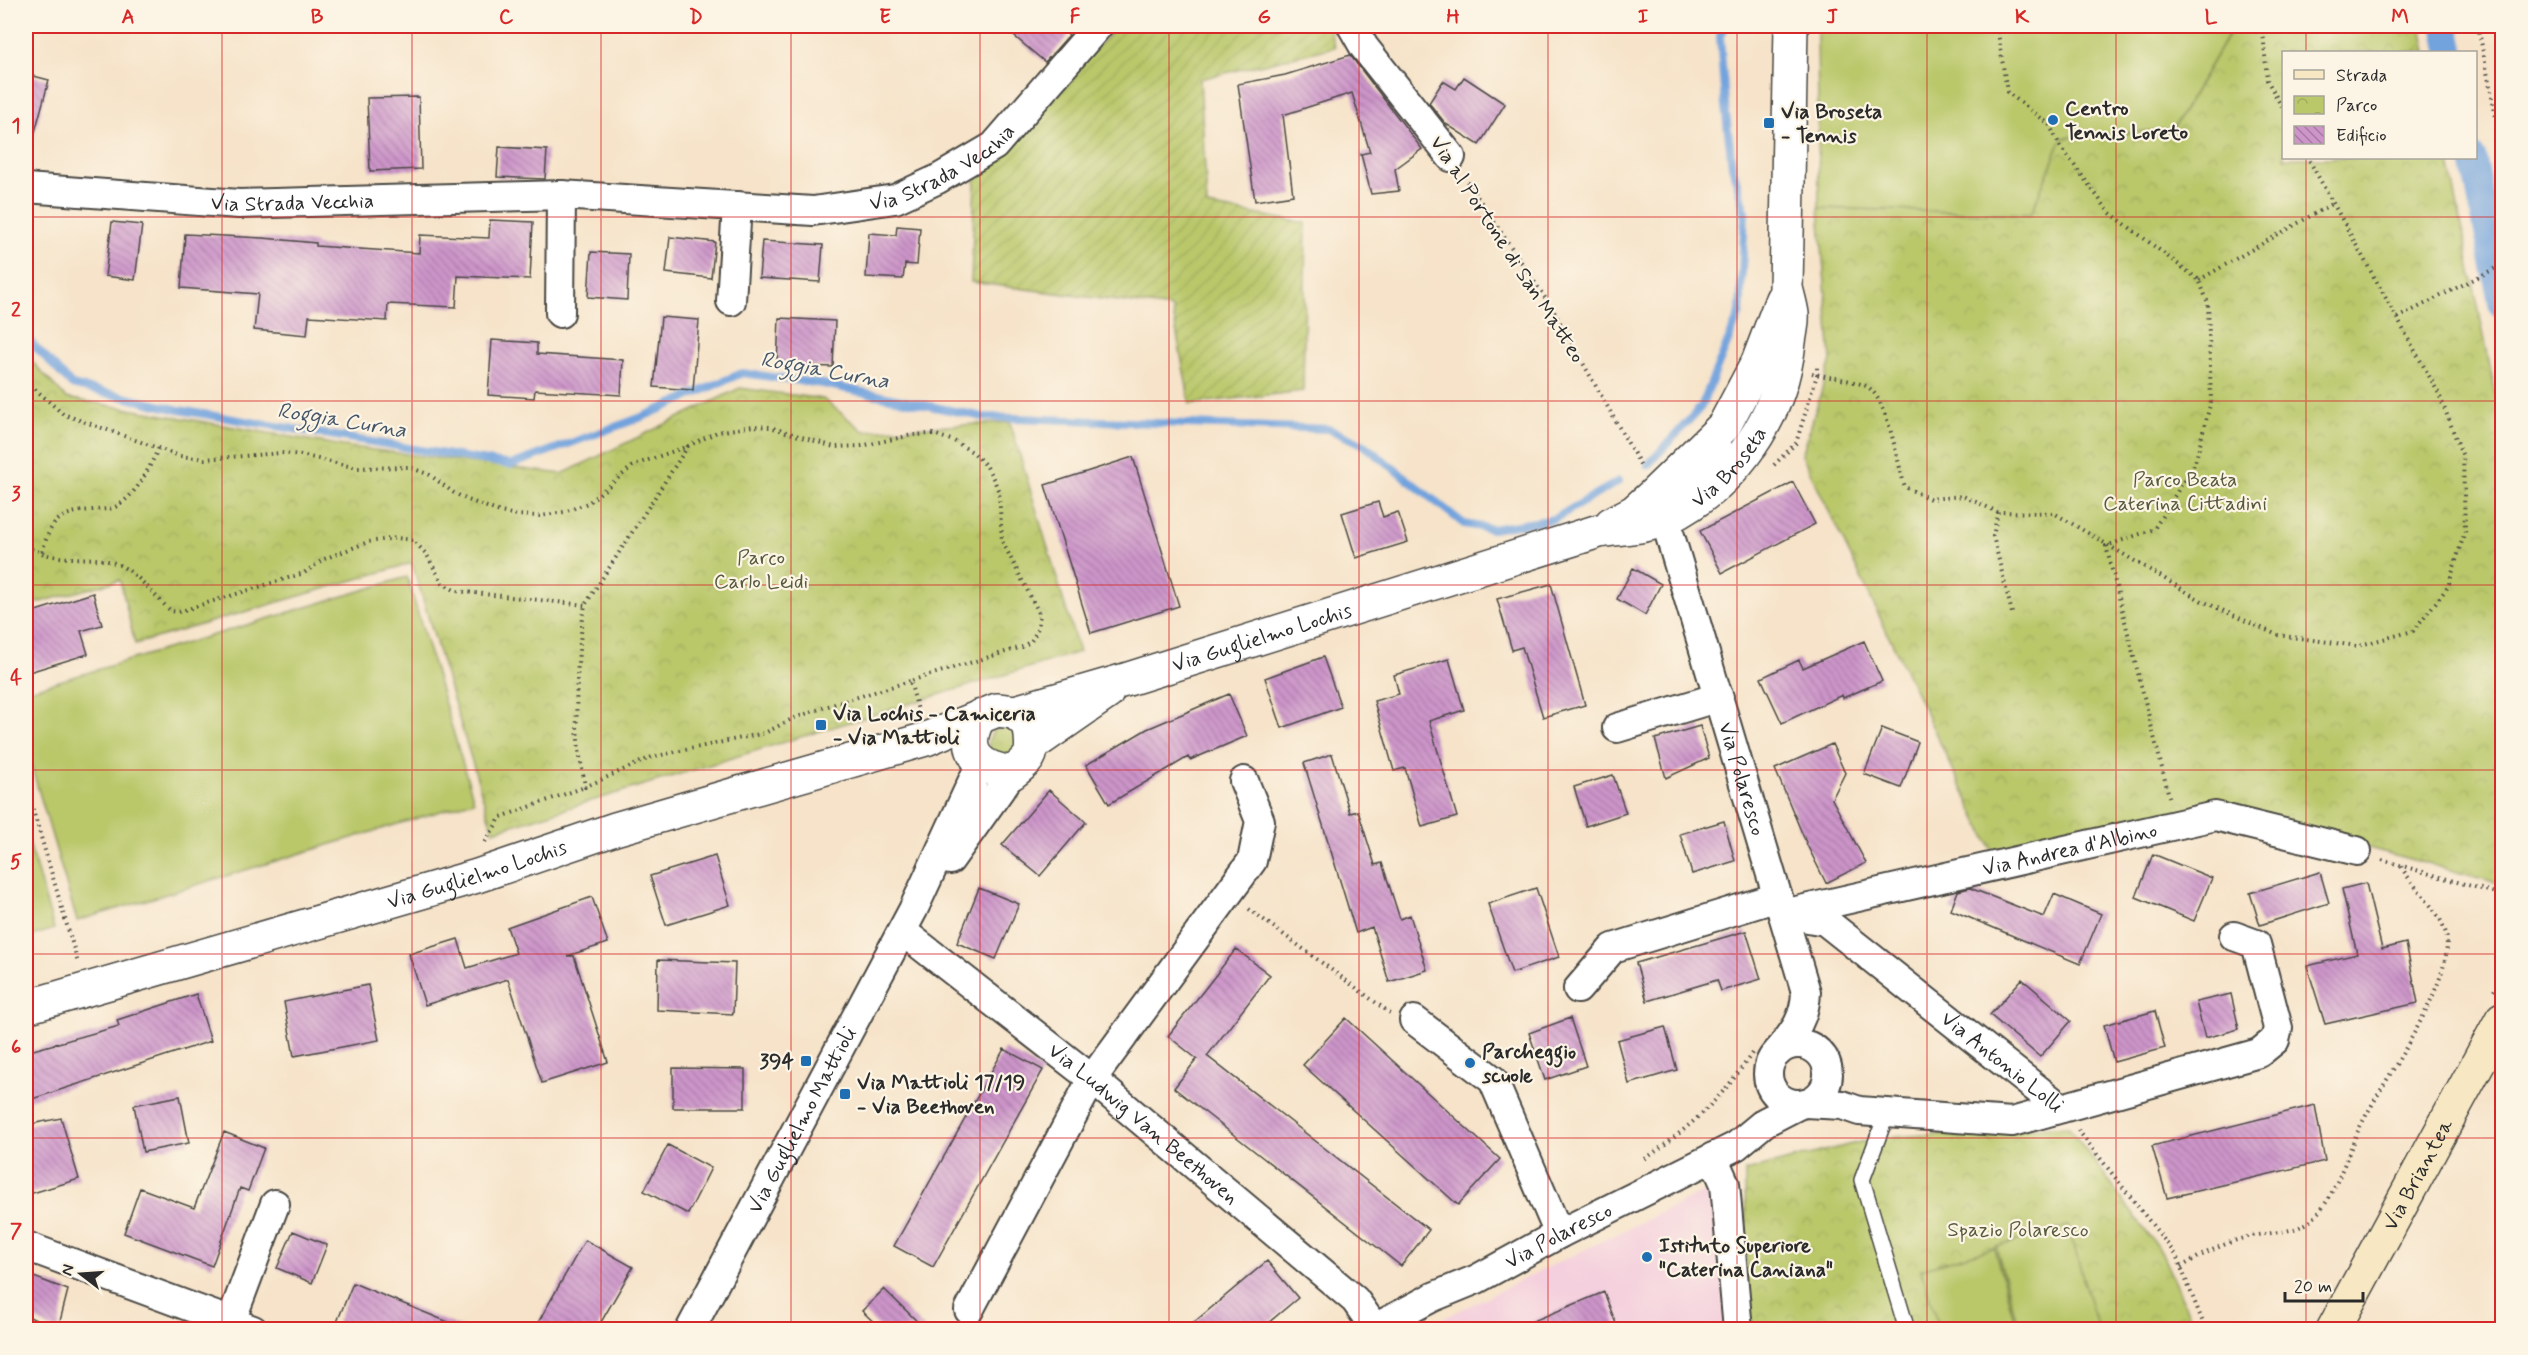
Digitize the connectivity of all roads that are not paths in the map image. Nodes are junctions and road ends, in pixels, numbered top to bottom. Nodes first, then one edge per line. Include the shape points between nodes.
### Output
1 (1098, 26) edge
2 (1352, 26) edge
3 (1791, 26) edge
4 (1451, 157) road end
5 (26, 188) edge
6 (561, 195) junction
7 (737, 206) junction
8 (1786, 288) junction
9 (731, 301) dead end
10 (560, 313) dead end
11 (1654, 495) junction
12 (1125, 680) junction
13 (1719, 697) junction
14 (1015, 712) junction
15 (979, 717) junction
16 (1617, 728) dead end
17 (926, 739) junction
18 (1032, 745) junction
19 (977, 757) junction
20 (1012, 773) junction
21 (1244, 781) dead end
22 (2357, 851) road end
23 (1781, 905) junction
24 (908, 921) junction
25 (2234, 936) dead end
26 (1578, 989) dead end
27 (1806, 992) junction
28 (26, 1007) edge
29 (2502, 1019) edge
30 (1414, 1020) road end
31 (1773, 1062) junction
32 (1828, 1068) junction
33 (1092, 1079) junction
34 (1802, 1103) junction
35 (2061, 1108) junction
36 (1873, 1112) junction
37 (1746, 1138) junction
38 (1713, 1157) junction
39 (274, 1204) dead end
40 (1559, 1234) junction
41 (26, 1246) edge
42 (969, 1310) dead end
43 (242, 1325) edge
44 (1372, 1328) edge
45 (690, 1329) edge
46 (1738, 1329) edge
47 (1907, 1329) edge
48 (2333, 1329) edge

1 - 7 street, Via Strada Vecchia via 994,146 896,200 813,211
2 - 4 street, Via al Portone di San Matteo
3 - 8 street, Via Broseta
5 - 6 street, Via Strada Vecchia via 239,204
6 - 7 street, Via Strada Vecchia
6 - 10 street
7 - 9 street
8 - 11 street, Via Broseta via 1758,362 1725,426
8 - 11 street, Via Broseta via 1792,315 1787,367 1762,431 1712,488
11 - 12 street, Via Guglielmo Lochis via 1599,531
11 - 13 street, Via Polaresco
12 - 14 street, Via Guglielmo Lochis
12 - 18 street, Via Guglielmo Mattioli
13 - 16 street, Via Polaresco
13 - 23 street, Via Polaresco
14 - 15 street, Via Guglielmo Lochis via 997,710
14 - 18 street via 1030,726
15 - 17 street, Via Guglielmo Lochis
15 - 19 street, Via Guglielmo Mattioli via 970,743
17 - 19 street
17 - 28 street, Via Guglielmo Lochis via 615,829 477,876
18 - 20 street, Via Guglielmo Mattioli via 1029,760
19 - 20 street via 993,770
19 - 24 street, Via Guglielmo Mattioli
20 - 24 street, Via Guglielmo Mattioli
21 - 33 street via 1260,821 1252,861
22 - 23 street, Via Andrea d'Albino via 2215,816
23 - 26 street via 1613,948
23 - 27 street, Via Polaresco
23 - 35 street, Via Antonio Lolli via 1825,921
24 - 33 street, Via Ludwig Van Beethoven
24 - 45 street, Via Guglielmo Mattioli
25 - 35 street via 2256,944 2278,1028 2269,1047
27 - 31 street, Via Polaresco via 1799,1027
27 - 32 street
29 - 48 main road, Via Briantea
30 - 40 street via 1493,1080
31 - 32 street via 1792,1045 1802,1044 1817,1050
31 - 34 street via 1773,1091 1789,1102
31 - 37 street, Via Polaresco via 1765,1109
32 - 34 street, Via Polaresco via 1824,1089 1812,1101
32 - 36 street via 1837,1092
33 - 42 street
33 - 44 street, Via Ludwig Van Beethoven via 1355,1300
34 - 36 street via 1842,1105
34 - 37 street, Via Polaresco via 1765,1122
35 - 36 street via 2012,1122
36 - 47 lane via 1862,1180
37 - 38 street, Via Polaresco
38 - 40 street, Via Polaresco
38 - 46 street via 1725,1184
39 - 43 street
40 - 44 street, Via Polaresco via 1477,1279
41 - 43 street

